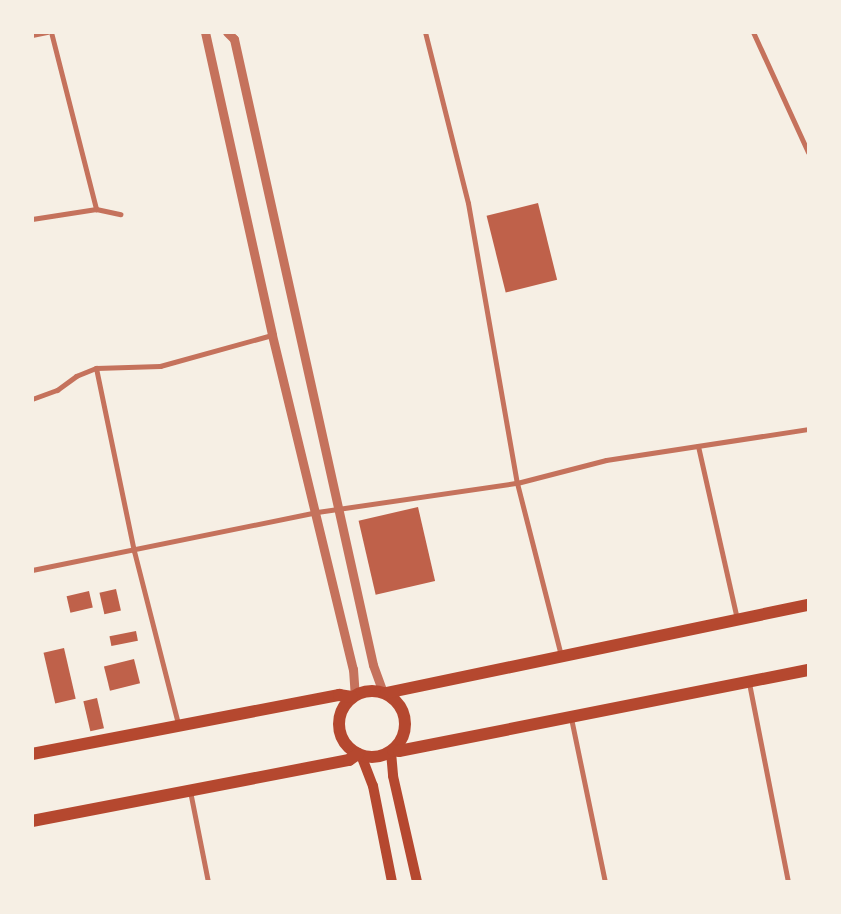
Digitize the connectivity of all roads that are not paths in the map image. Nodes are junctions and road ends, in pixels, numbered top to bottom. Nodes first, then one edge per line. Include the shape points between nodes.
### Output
1 (49, 32) edge
2 (205, 32) edge
3 (227, 32) edge
4 (426, 32) edge
5 (753, 32) edge
6 (32, 35) edge
7 (808, 152) edge
8 (96, 209) junction
9 (120, 214) dead end
10 (32, 219) edge
11 (272, 335) junction
12 (96, 368) junction
13 (32, 399) edge
14 (808, 429) edge
15 (698, 446) junction
16 (517, 483) junction
17 (338, 509) junction
18 (317, 512) junction
19 (134, 551) junction
20 (32, 570) edge
21 (808, 605) edge
22 (737, 620) junction
23 (562, 655) junction
24 (808, 670) edge
25 (749, 683) junction
26 (384, 692) junction
27 (354, 696) junction
28 (571, 717) junction
29 (178, 724) junction
30 (392, 751) junction
31 (32, 754) edge
32 (360, 754) junction
33 (190, 789) junction
34 (32, 821) edge
35 (208, 882) edge
36 (392, 882) edge
37 (417, 882) edge
38 (606, 882) edge
39 (788, 882) edge

1 - 6 street
1 - 8 street
2 - 11 street
3 - 17 street via 234,39
4 - 16 street via 468,202
5 - 7 street
8 - 9 street
8 - 10 street
11 - 12 street via 160,366
11 - 18 street
12 - 13 street via 57,390
12 - 19 street
14 - 15 street
15 - 16 street via 606,460
15 - 22 street
16 - 17 street
16 - 23 street
17 - 18 street
17 - 26 street via 373,665
18 - 19 street
18 - 27 street via 353,670
19 - 20 street
19 - 29 street
21 - 22 main road
22 - 23 main road
23 - 26 main road
24 - 25 main road
25 - 28 main road
25 - 39 street
26 - 27 main road via 364,691
26 - 30 main road via 401,706 405,714 404,734
27 - 29 main road via 339,695
27 - 32 main road via 340,713 340,732 350,748
28 - 30 main road
28 - 38 street
29 - 31 main road
30 - 32 main road via 376,757
30 - 37 main road via 393,776
32 - 33 main road via 349,760
32 - 36 main road via 373,786
33 - 34 main road
33 - 35 street

